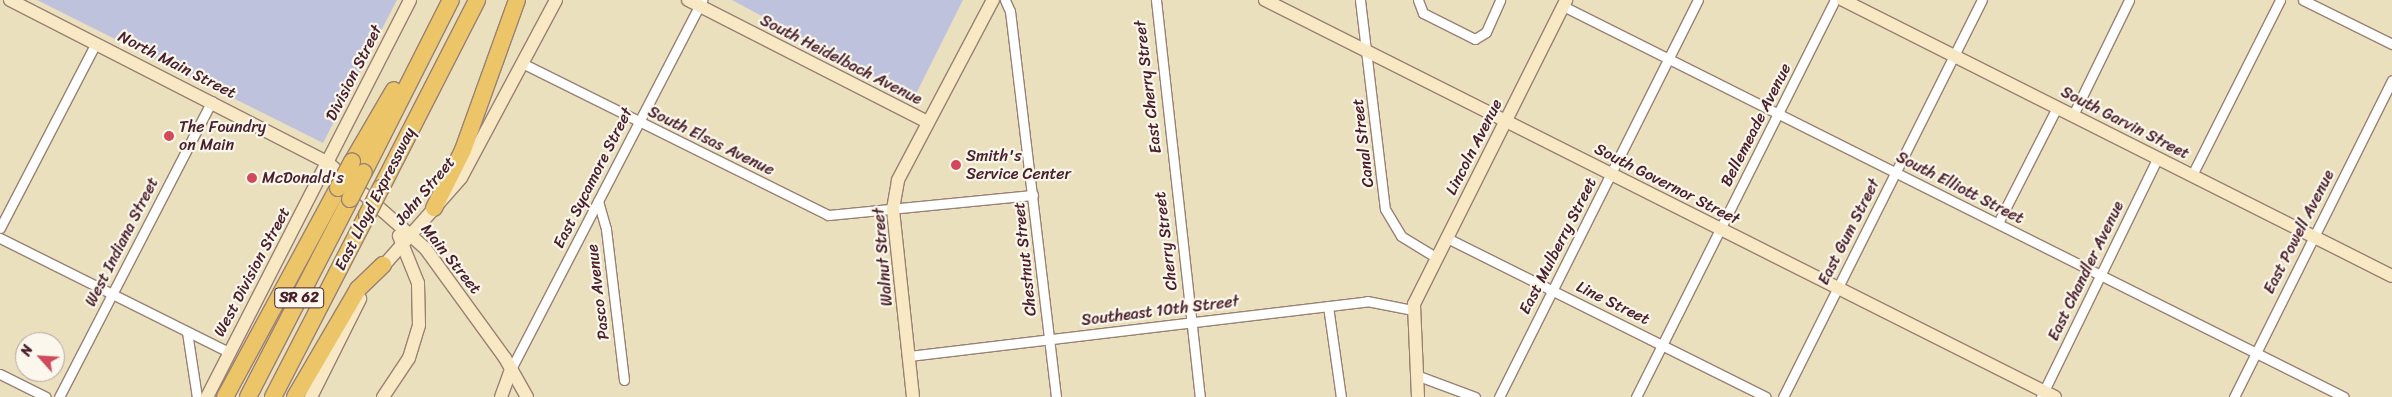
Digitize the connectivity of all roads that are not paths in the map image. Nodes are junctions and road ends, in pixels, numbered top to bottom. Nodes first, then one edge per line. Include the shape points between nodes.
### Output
1 (10, 0) edge
2 (410, 0) edge
3 (451, 0) edge
4 (477, 0) edge
5 (517, 0) edge
6 (556, 0) edge
7 (993, 0) edge
8 (1005, 0) edge
9 (1156, 0) edge
10 (1265, 0) edge
11 (1360, 0) edge
12 (1418, 0) edge
13 (1500, 0) edge
14 (1698, 0) edge
15 (1835, 0) edge
16 (1843, 0) edge
17 (1982, 0) edge
18 (2129, 0) edge
19 (2280, 0) edge
20 (2303, 0) edge
21 (696, 2) edge
22 (1564, 3) edge
23 (96, 43) junction
24 (2392, 44) edge
25 (1367, 52) junction
26 (1954, 55) junction
27 (1669, 58) junction
28 (524, 64) junction
29 (2392, 80) edge
30 (212, 101) junction
31 (2057, 108) junction
32 (1778, 114) junction
33 (2073, 115) junction
34 (1505, 121) junction
35 (639, 122) junction
36 (927, 122) junction
37 (2157, 159) junction
38 (327, 162) junction
39 (358, 167) junction
40 (1173, 170) joint
41 (1896, 172) junction
42 (1610, 175) junction
43 (2192, 175) junction
44 (1033, 195) junction
45 (598, 201) junction
46 (434, 208) junction
47 (892, 209) junction
48 (392, 220) junction
49 (1998, 223) junction
50 (0, 228) edge
51 (1720, 229) junction
52 (412, 234) junction
53 (2313, 237) junction
54 (0, 238) edge
55 (1447, 238) junction
56 (403, 244) junction
57 (1437, 258) junction
58 (383, 265) junction
59 (2101, 275) junction
60 (2392, 276) edge
61 (1838, 288) junction
62 (1552, 290) junction
63 (112, 294) junction
64 (1328, 306) junction
65 (1413, 310) junction
66 (1191, 323) junction
67 (187, 332) junction
68 (1050, 339) junction
69 (1662, 344) junction
70 (228, 352) junction
71 (2256, 352) junction
72 (909, 356) junction
73 (511, 369) junction
74 (0, 374) edge
75 (1416, 375) junction
76 (624, 380) dead end
77 (2046, 395) edge
78 (46, 397) edge
79 (59, 397) edge
80 (197, 397) edge
81 (207, 397) edge
82 (225, 397) edge
83 (248, 397) edge
84 (272, 397) edge
85 (295, 397) edge
86 (311, 397) edge
87 (383, 397) edge
88 (501, 397) edge
89 (527, 397) edge
90 (914, 397) edge
91 (1056, 397) edge
92 (1200, 397) edge
93 (1341, 397) edge
94 (1418, 397) edge
95 (1475, 397) edge
96 (1499, 397) edge
97 (1636, 397) edge
98 (1766, 397) edge
99 (1783, 397) edge
100 (2234, 397) edge
101 (2344, 397) edge

1 - 23 street, North Main Street
2 - 38 street, Division Street
3 - 39 highway, East Lloyd Expressway / SR 62
4 - 84 highway, East Lloyd Expressway / SR 62, bridge
5 - 46 highway via 463,150
6 - 28 street, John Street
7 - 36 street, Walnut Street
8 - 44 street, Chestnut Street via 1010,11
9 - 40 street, East Cherry Street
10 - 25 street, South Governor Street
11 - 25 street, Canal Street
12 - 13 street via 1423,13 1475,38 1486,32
14 - 27 street, East Mulberry Street
15 - 32 street, Bellemeade Avenue
16 - 26 street, South Garvin Street
17 - 26 street, East Gum Street
18 - 33 street
19 - 43 street
20 - 24 street
21 - 35 street, East Sycamore Street
21 - 36 street, South Heidelbach Avenue
22 - 27 street, South Elliott Street
22 - 34 street, Lincoln Avenue
23 - 30 street, North Main Street
23 - 50 street
25 - 34 street, South Governor Street
25 - 57 street, Canal Street via 1385,209 1401,236
26 - 31 street, South Garvin Street
26 - 41 street, East Gum Street
27 - 32 street, South Elliott Street
27 - 42 street, East Mulberry Street
28 - 35 street, South Elsas Avenue
28 - 46 street, John Street via 461,178
29 - 53 street, East Powell Avenue
30 - 38 street, North Main Street
30 - 63 street, West Indiana Street
31 - 33 street, South Garvin Street
31 - 49 street
32 - 41 street, South Elliott Street
32 - 51 street, Bellemeade Avenue
33 - 37 street, South Garvin Street
34 - 42 street, South Governor Street
34 - 55 street, Lincoln Avenue
35 - 45 street, East Sycamore Street
35 - 47 street, South Elsas Avenue via 828,215
36 - 47 street, Walnut Street via 898,180
37 - 43 street, South Garvin Street
37 - 59 street, East Chandler Avenue
38 - 48 street, Main Street
38 - 70 street, West Division Street
39 - 82 highway, bridge via 338,188
39 - 83 highway, East Lloyd Expressway / SR 62, bridge via 350,199
40 - 66 street, Cherry Street
41 - 49 street, South Elliott Street
41 - 61 street, East Gum Street
42 - 51 street, South Governor Street
42 - 62 street, East Mulberry Street
43 - 53 street, South Garvin Street
44 - 47 street, South Elsas Avenue
44 - 68 street, Chestnut Street
45 - 73 street, East Sycamore Street
45 - 76 street, Pasco Avenue via 606,229
46 - 52 street, John Street
47 - 72 street, Walnut Street
48 - 52 street, Main Street
48 - 56 street
49 - 59 street, South Elliott Street
51 - 61 street, South Governor Street
51 - 69 street, Bellemeade Avenue
52 - 56 street, John Street
52 - 73 street, Main Street
53 - 60 street, South Garvin Street
53 - 71 street, East Powell Avenue
54 - 63 street
55 - 57 street, Lincoln Avenue
55 - 62 street, Line Street
56 - 58 street, John Street
56 - 87 street via 418,283 419,325 409,358
57 - 65 street, Lincoln Avenue
58 - 85 highway via 358,289
58 - 86 street, John Street
59 - 71 street, South Elliott Street
59 - 77 street, East Chandler Avenue
61 - 77 street, South Governor Street
61 - 99 street, East Gum Street
62 - 69 street, Line Street
62 - 96 street, East Mulberry Street
63 - 67 street
63 - 79 street, West Indiana Street
64 - 65 street, Southeast 10th Street via 1372,302
64 - 66 street, Southeast 10th Street
64 - 93 street
65 - 75 street
66 - 68 street, Southeast 10th Street
66 - 92 street, Cherry Street
67 - 70 street
67 - 80 street
68 - 72 street, Southeast 10th Street
68 - 91 street, Chestnut Street
69 - 97 street, Bellemeade Avenue
69 - 98 street, Line Street
70 - 81 street, West Division Street
71 - 100 street, East Powell Avenue
71 - 101 street, South Elliott Street
72 - 90 street, Walnut Street
73 - 88 street
73 - 89 street, Main Street
74 - 78 street
75 - 94 street
75 - 95 street

